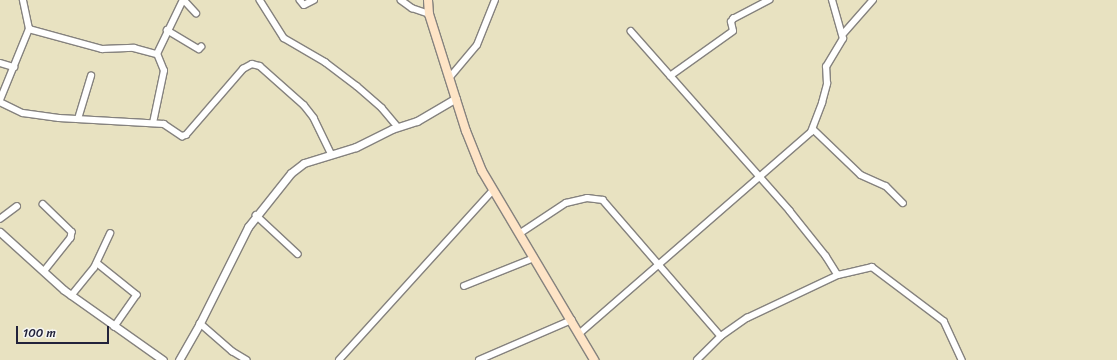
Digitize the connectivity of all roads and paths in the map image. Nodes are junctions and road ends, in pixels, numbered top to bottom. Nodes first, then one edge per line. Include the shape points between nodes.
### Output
1 (23, 0) edge
2 (184, 0) edge
3 (260, 0) edge
4 (300, 0) edge
5 (314, 0) edge
6 (401, 0) edge
7 (428, 0) edge
8 (495, 0) edge
9 (769, 0) edge
10 (832, 0) edge
11 (873, 0) edge
12 (196, 13) dead end
13 (429, 14) junction
14 (29, 29) junction
15 (167, 30) junction
16 (631, 31) dead end
17 (843, 34) junction
18 (202, 47) dead end
19 (157, 54) junction
20 (0, 63) edge
21 (14, 67) junction
22 (91, 76) dead end
23 (451, 76) junction
24 (670, 76) junction
25 (456, 98) junction
26 (0, 101) edge
27 (78, 119) junction
28 (153, 123) junction
29 (398, 127) junction
30 (813, 129) junction
31 (332, 155) junction
32 (760, 176) junction
33 (492, 190) junction
34 (903, 203) dead end
35 (44, 204) dead end
36 (17, 206) dead end
37 (256, 215) junction
38 (0, 219) edge
39 (0, 232) edge
40 (110, 234) dead end
41 (519, 234) junction
42 (298, 254) dead end
43 (534, 258) junction
44 (97, 263) junction
45 (657, 265) junction
46 (44, 272) junction
47 (838, 275) junction
48 (464, 286) dead end
49 (71, 296) junction
50 (572, 320) junction
51 (200, 323) junction
52 (115, 327) junction
53 (580, 333) junction
54 (720, 336) junction
55 (163, 360) edge
56 (179, 360) edge
57 (247, 360) edge
58 (339, 360) edge
59 (479, 360) edge
60 (594, 360) edge
61 (697, 360) edge
62 (962, 360) edge

1 - 14 street
2 - 12 street
2 - 15 street
3 - 29 street via 284,38 326,62 357,86 382,108
4 - 5 street via 304,5
6 - 13 street via 412,8
7 - 13 main road
8 - 23 street via 477,45
9 - 24 street via 733,19 733,31
10 - 17 street
11 - 17 street
13 - 23 main road
14 - 19 street via 102,49 134,48
14 - 21 street
15 - 18 street via 199,48
15 - 19 street
16 - 24 street
17 - 30 street via 841,45 826,68 827,84
19 - 28 street via 164,71
20 - 21 street
21 - 26 street
22 - 27 street
23 - 25 main road
24 - 32 street
25 - 29 street via 426,117
25 - 33 main road via 466,131
26 - 27 street via 23,113
27 - 28 street
28 - 31 street via 164,124 182,136 186,135 243,69 252,64 260,66 304,105 314,118
29 - 31 street via 356,147
30 - 32 street
30 - 34 street via 861,175 886,186
31 - 37 street via 298,167
32 - 45 street
32 - 47 street via 810,235
33 - 41 main road
33 - 58 street
35 - 46 street via 72,232 71,238
36 - 38 street
37 - 42 street
37 - 51 street
39 - 46 street
40 - 44 street
41 - 43 main road
41 - 45 street via 566,203 596,198 605,202
43 - 48 street
43 - 50 main road
44 - 49 street
44 - 52 street via 137,295
45 - 53 street
45 - 54 street
46 - 49 street
47 - 54 street via 747,318
47 - 62 street via 872,267 878,270 944,321
49 - 52 street
50 - 53 main road
50 - 59 street
51 - 56 street
51 - 57 street via 232,352
52 - 55 street
53 - 60 main road
54 - 61 street

